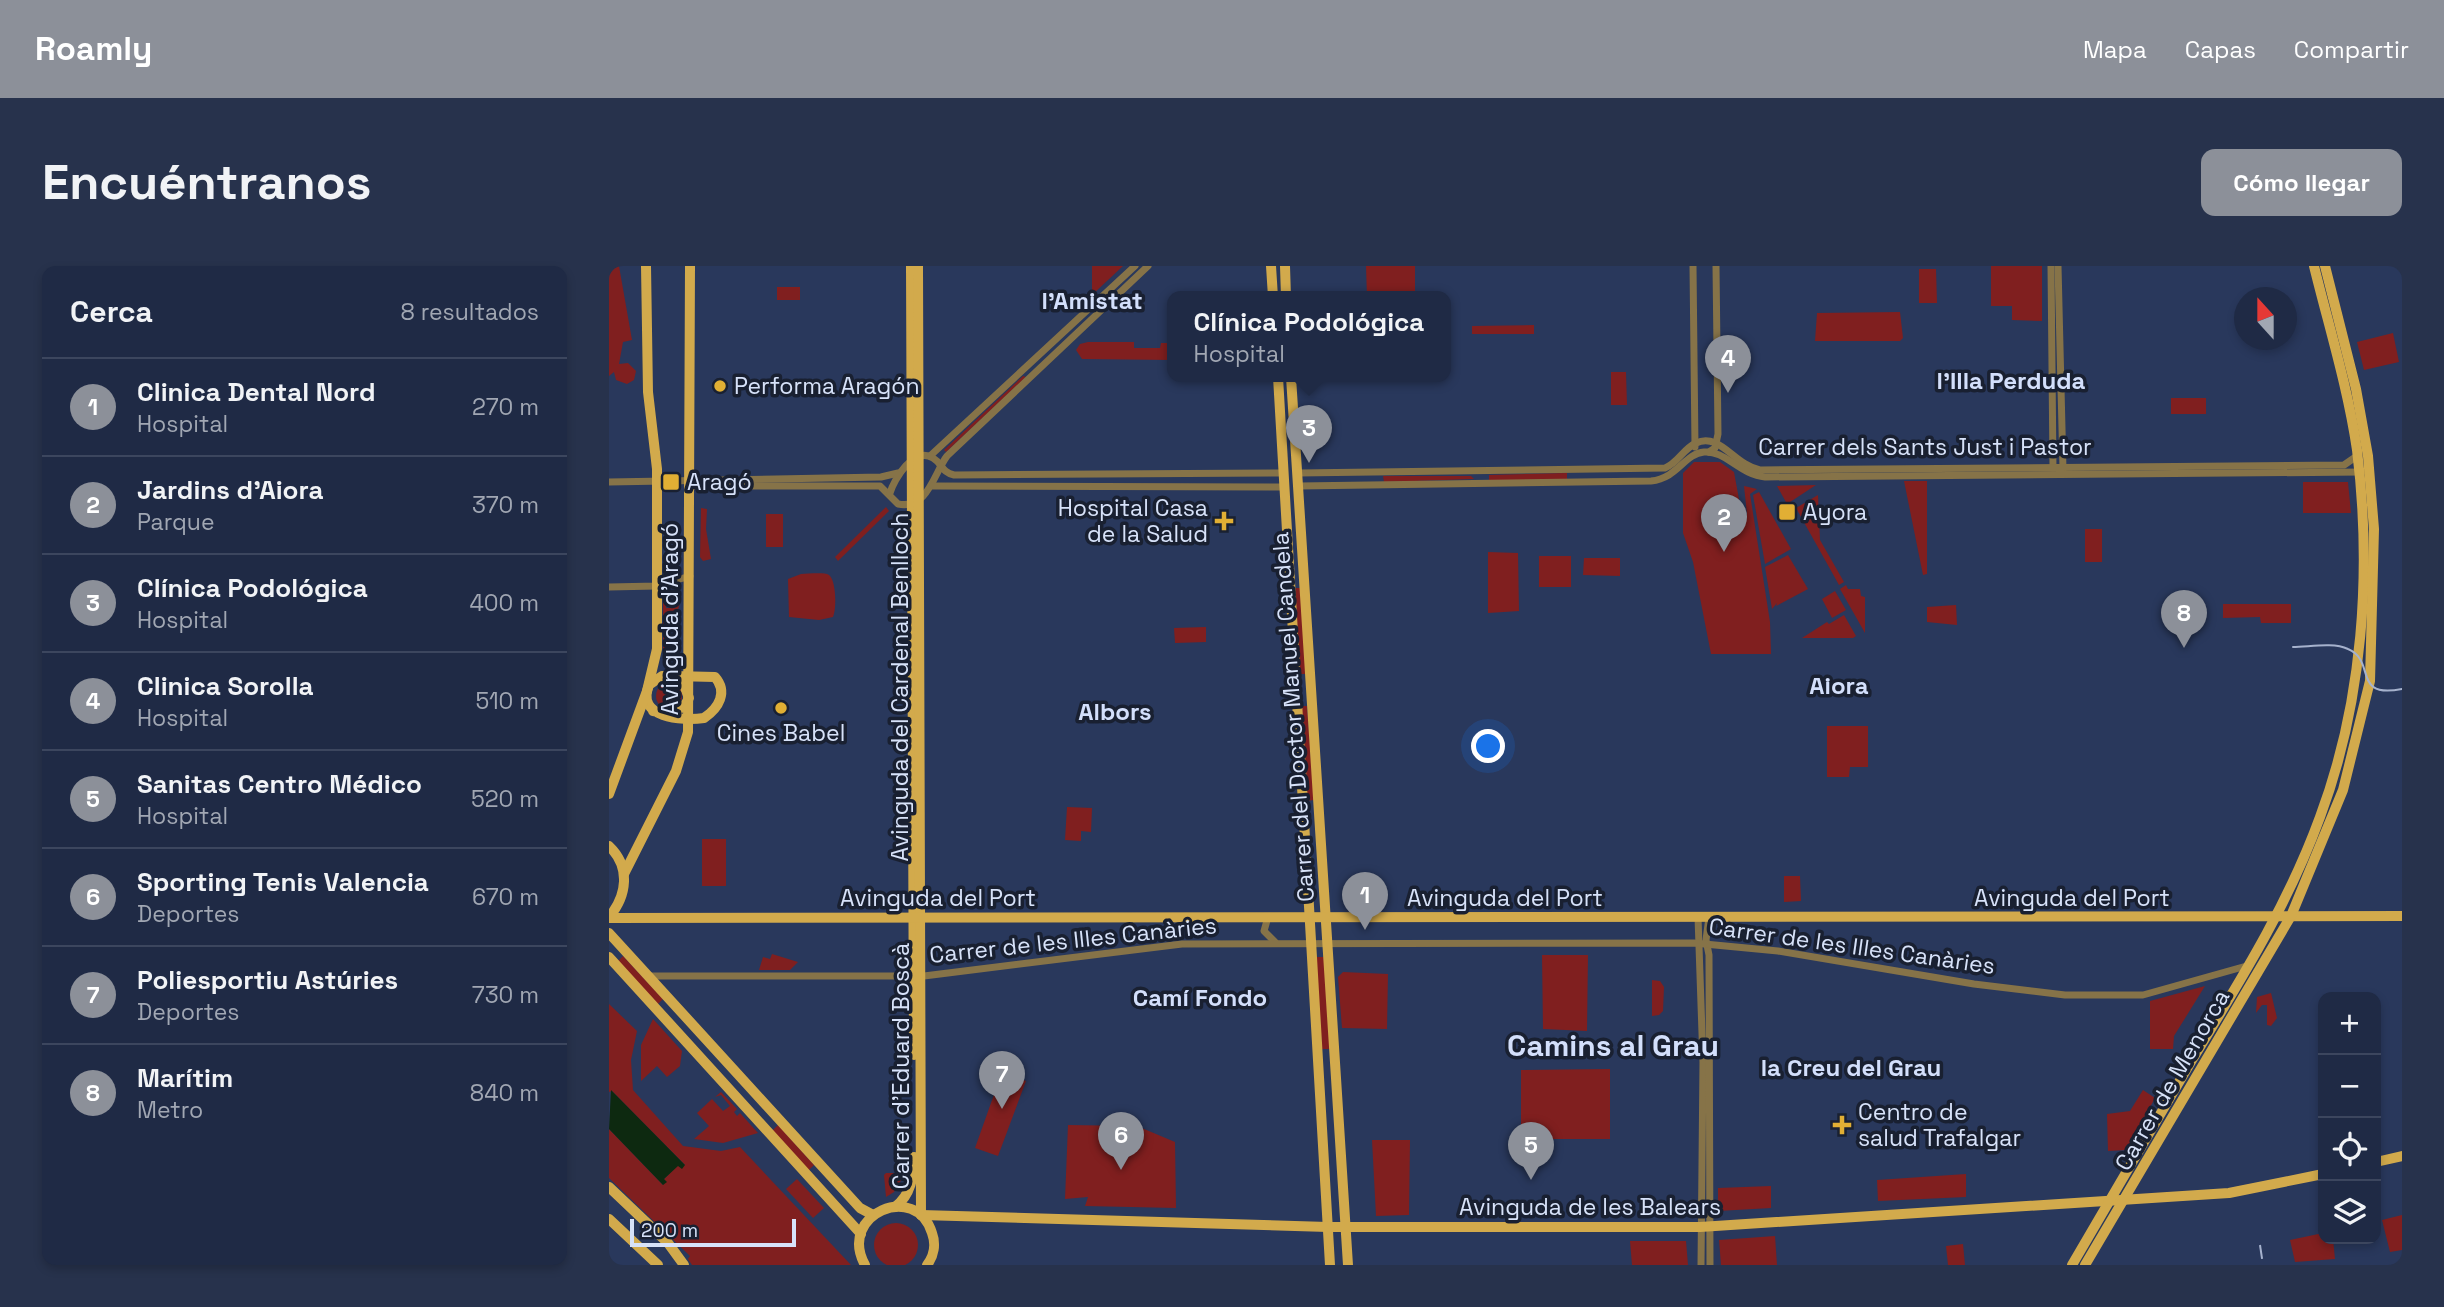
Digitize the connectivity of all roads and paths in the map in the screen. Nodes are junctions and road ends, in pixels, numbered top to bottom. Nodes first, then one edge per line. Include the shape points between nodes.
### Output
1 (646, 266) edge
2 (690, 266) edge
3 (911, 266) edge
4 (918, 266) edge
5 (1135, 266) edge
6 (1148, 266) edge
7 (1271, 266) edge
8 (1285, 266) edge
9 (1693, 266) edge
10 (1716, 266) edge
11 (2051, 266) edge
12 (2058, 266) edge
13 (2314, 266) edge
14 (2325, 266) edge
15 (1273, 291) edge
16 (1286, 291) edge
17 (2052, 326) junction
18 (2059, 334) junction
19 (1277, 382) edge
20 (1291, 382) edge
21 (1717, 438) junction
22 (1694, 444) junction
23 (1705, 452) junction
24 (2357, 456) junction
25 (920, 458) junction
26 (941, 469) junction
27 (2053, 469) junction
28 (2063, 469) junction
29 (900, 471) junction
30 (1578, 471) junction
31 (2364, 471) junction
32 (1282, 472) junction
33 (1298, 472) junction
34 (1061, 475) junction
35 (1578, 481) junction
36 (609, 482) edge
37 (657, 482) junction
38 (881, 482) junction
39 (690, 484) junction
40 (1061, 485) junction
41 (933, 486) junction
42 (1299, 487) junction
43 (1284, 488) junction
44 (890, 493) junction
45 (915, 500) junction
46 (689, 576) junction
47 (657, 586) junction
48 (609, 587) edge
49 (690, 675) junction
50 (673, 676) junction
51 (647, 691) junction
52 (689, 698) junction
53 (653, 711) junction
54 (688, 719) junction
55 (609, 794) edge
56 (609, 846) edge
57 (624, 874) junction
58 (2278, 916) junction
59 (2291, 916) junction
60 (2402, 916) edge
61 (916, 917) junction
62 (1268, 917) junction
63 (1309, 917) junction
64 (1326, 917) junction
65 (1704, 917) junction
66 (609, 918) edge
67 (611, 937) edge
68 (1275, 943) junction
69 (1311, 944) junction
70 (1329, 944) junction
71 (1704, 944) junction
72 (609, 955) edge
73 (2250, 965) junction
74 (648, 976) junction
75 (916, 976) junction
76 (711, 1046) junction
77 (699, 1056) junction
78 (736, 1073) junction
79 (723, 1082) junction
80 (1341, 1143) junction
81 (1324, 1147) junction
82 (2402, 1156) edge
83 (2381, 1161) edge
84 (2318, 1175) edge
85 (830, 1176) junction
86 (819, 1186) junction
87 (612, 1194) edge
88 (2123, 1200) junction
89 (2109, 1201) junction
90 (895, 1207) junction
91 (873, 1215) junction
92 (921, 1215) junction
93 (609, 1219) edge
94 (1328, 1227) junction
95 (1346, 1227) junction
96 (1705, 1227) junction
97 (860, 1234) junction
98 (658, 1265) edge
99 (684, 1265) edge
100 (865, 1265) edge
101 (927, 1265) edge
102 (1330, 1265) edge
103 (1348, 1265) edge
104 (1700, 1265) edge
105 (1710, 1265) edge
106 (2072, 1265) edge
107 (2085, 1265) edge

1 - 37 main road, Avinguda d'Aragó
2 - 39 main road, Avinguda d'Aragó
3 - 25 main road, Avinguda del Cardenal Benlloch
4 - 25 main road, Avinguda del Cardenal Benlloch
5 - 25 street
6 - 26 street, Avinguda del Cardenal Benlloch via 947,457
7 - 15 main road
8 - 16 main road
9 - 22 street
10 - 21 street
11 - 17 street
12 - 18 street
13 - 24 main road
14 - 31 main road via 2356,389
17 - 18 street
17 - 27 street
18 - 28 street
19 - 32 main road
20 - 33 main road
21 - 22 street
21 - 23 street
21 - 27 street, Carrer dels Sants Just i Pastor via 1739,462 1761,470
22 - 23 street, Carrer dels Sants Just i Pastor
22 - 30 street via 1665,468
23 - 27 street, Carrer dels Sants Just i Pastor via 1722,457 1750,476 1765,477
23 - 35 street via 1660,480
24 - 28 street, Carrer dels Sants Just i Pastor via 2344,465
24 - 31 main road
25 - 26 street
25 - 29 street, Avinguda del Cardenal Benlloch
25 - 45 main road, Avinguda del Cardenal Benlloch
26 - 34 street via 954,475
26 - 41 street, Avinguda del Cardenal Benlloch
27 - 28 street, Carrer dels Sants Just i Pastor
28 - 31 street, Carrer dels Sants Just i Pastor
29 - 38 street
29 - 44 street, Avinguda del Cardenal Benlloch
30 - 33 street
30 - 35 street
31 - 58 main road, Carrer de Menorca via 2362,618 2354,691 2321,817
31 - 59 main road, Carrer de Menorca via 2374,529 2370,681 2343,790
32 - 33 main road
32 - 34 street
32 - 43 main road, Carrer del Doctor Manuel Candela
33 - 42 main road, Carrer del Doctor Manuel Candela
34 - 40 street
35 - 42 street
36 - 37 street
37 - 39 street
37 - 47 main road, Avinguda d'Aragó
38 - 39 street
38 - 44 street
39 - 46 main road, Avinguda d'Aragó
40 - 41 street
40 - 43 street
41 - 45 street, Avinguda del Cardenal Benlloch
42 - 43 main road
42 - 64 main road, Carrer del Doctor Manuel Candela
43 - 63 main road, Carrer del Doctor Manuel Candela
44 - 45 street, Avinguda del Cardenal Benlloch via 898,504
45 - 61 main road, Avinguda del Cardenal Benlloch
46 - 47 street
46 - 49 main road, Avinguda d'Aragó
47 - 48 street
47 - 51 main road, Avinguda d'Aragó via 657,649
49 - 50 main road
49 - 52 main road, Avinguda d'Aragó
49 - 54 main road via 715,677 722,691 711,713
50 - 51 main road via 654,680
50 - 52 main road via 685,684
51 - 53 main road
51 - 55 main road, Avinguda d'Aragó
52 - 53 main road via 675,711
52 - 54 main road, Avinguda d'Aragó
53 - 54 main road
54 - 57 main road, Avinguda d'Aragó via 683,755
56 - 57 main road
57 - 66 main road, Avinguda d'Aragó via 623,892
58 - 59 main road, Avinguda del Port
58 - 65 main road, Avinguda del Port
58 - 73 main road, Carrer de Menorca
59 - 60 main road, Avinguda del Port
59 - 88 main road, Carrer de Menorca
61 - 62 main road, Avinguda del Port
61 - 66 main road, Avinguda del Port
61 - 75 main road, Carrer d'Eduard Boscà
62 - 63 main road, Avinguda del Port
62 - 68 street via 1264,931
63 - 64 main road, Avinguda del Port
63 - 69 main road, Carrer del Doctor Manuel Candela
64 - 65 main road, Avinguda del Port
64 - 70 main road, Carrer del Doctor Manuel Candela
65 - 71 street
67 - 72 main road via 616,947
67 - 74 main road
68 - 69 street, Carrer de les Illes Canàries
68 - 75 street, Carrer de les Illes Canàries via 1182,944
69 - 70 street, Carrer de les Illes Canàries
69 - 81 main road, Carrer del Doctor Manuel Candela
70 - 71 street, Carrer de les Illes Canàries
70 - 80 main road, Carrer del Doctor Manuel Candela
71 - 73 street, Carrer de les Illes Canàries via 2065,995 2143,995
71 - 96 street
72 - 77 main road
73 - 89 main road, Carrer de Menorca
74 - 75 street, Carrer de les Illes Canàries
74 - 76 main road
75 - 90 main road, Carrer d'Eduard Boscà via 914,1168 907,1194
75 - 92 main road, Carrer d'Eduard Boscà
76 - 77 main road via 700,1047
76 - 78 main road
77 - 79 main road
78 - 79 main road via 734,1083
78 - 85 main road
79 - 86 main road
80 - 81 main road
80 - 95 main road, Carrer del Doctor Manuel Candela
81 - 94 main road, Carrer del Doctor Manuel Candela
82 - 83 main road
84 - 88 main road, Avinguda de les Balears via 2257,1189
85 - 86 main road via 819,1175
85 - 91 main road via 864,1212
86 - 97 main road
87 - 99 main road via 668,1243
88 - 89 main road, Avinguda de les Balears
88 - 107 main road, Carrer de Menorca
89 - 96 main road, Avinguda de les Balears
89 - 106 main road, Carrer de Menorca
90 - 91 main road
90 - 92 main road, Avinguda de les Balears
91 - 97 main road
92 - 94 main road, Avinguda de les Balears
92 - 101 main road via 934,1238
93 - 98 main road
94 - 95 main road, Avinguda de les Balears
94 - 102 main road, Carrer del Doctor Manuel Candela
95 - 96 main road, Avinguda de les Balears
95 - 103 main road, Carrer del Doctor Manuel Candela
96 - 104 street
96 - 105 street
97 - 100 main road

